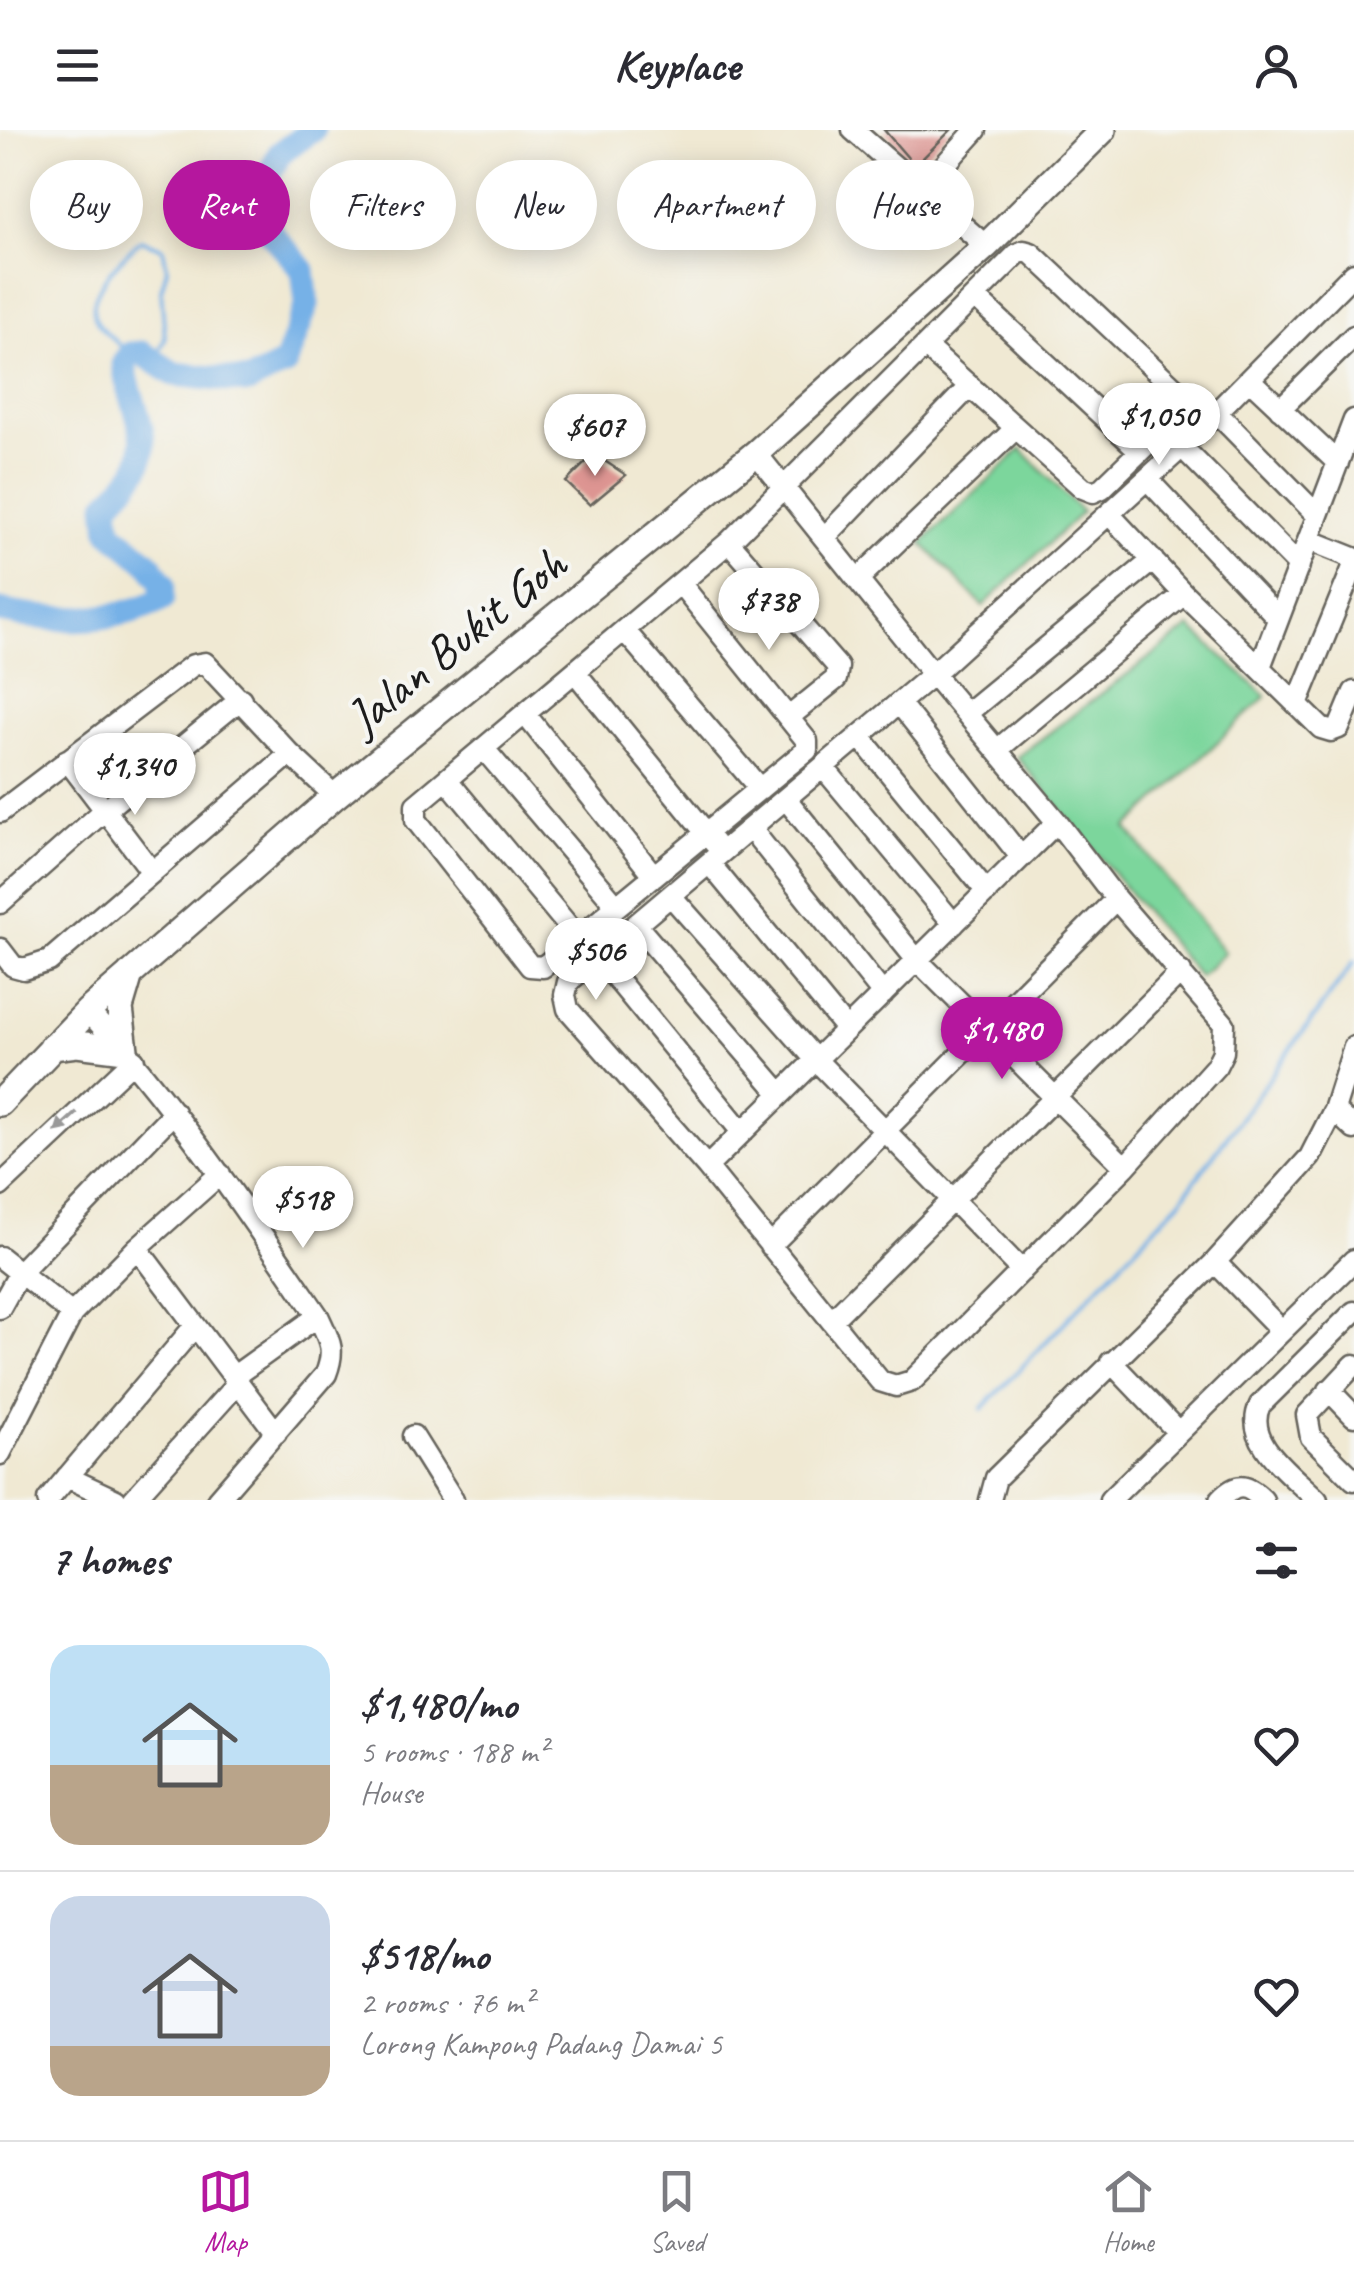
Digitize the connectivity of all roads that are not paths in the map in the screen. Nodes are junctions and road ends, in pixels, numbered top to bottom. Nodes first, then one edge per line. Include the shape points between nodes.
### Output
1 (976, 130) edge
2 (1103, 130) edge
3 (866, 134) edge
4 (892, 160) edge
5 (949, 160) edge
6 (974, 236) edge
7 (986, 246) junction
8 (1352, 280) edge
9 (975, 297) junction
10 (1354, 336) edge
11 (926, 347) junction
12 (1250, 380) junction
13 (970, 386) junction
14 (1280, 409) junction
15 (1216, 413) junction
16 (1354, 420) edge
17 (1016, 428) junction
18 (1182, 448) junction
19 (1140, 451) junction
20 (756, 453) junction
21 (1338, 463) junction
22 (1148, 480) junction
23 (783, 487) junction
24 (1110, 515) junction
25 (1317, 515) junction
26 (824, 538) junction
27 (1309, 540) junction
28 (729, 542) junction
29 (1153, 560) junction
30 (1354, 562) edge
31 (1299, 566) junction
32 (857, 580) junction
33 (680, 583) junction
34 (1184, 594) junction
35 (1278, 618) junction
36 (624, 630) junction
37 (1260, 668) junction
38 (575, 672) junction
39 (934, 674) junction
40 (1354, 692) edge
41 (241, 699) junction
42 (899, 703) junction
43 (1297, 704) junction
44 (966, 712) junction
45 (525, 714) junction
46 (788, 717) junction
47 (860, 737) junction
48 (484, 748) junction
49 (997, 750) junction
50 (290, 754) junction
51 (67, 760) junction
52 (823, 767) junction
53 (447, 780) junction
54 (760, 789) junction
55 (335, 796) junction
56 (786, 799) junction
57 (105, 810) junction
58 (0, 812) edge
59 (1058, 822) junction
60 (751, 830) junction
61 (708, 833) junction
62 (1022, 858) junction
63 (716, 859) junction
64 (152, 872) junction
65 (654, 876) junction
66 (987, 892) junction
67 (671, 896) junction
68 (1116, 899) junction
69 (0, 903) edge
70 (618, 906) junction
71 (954, 924) junction
72 (637, 926) junction
73 (579, 939) junction
74 (0, 949) edge
75 (598, 956) junction
76 (916, 960) junction
77 (1180, 972) junction
78 (130, 974) junction
79 (883, 994) junction
80 (88, 1011) junction
81 (846, 1028) junction
82 (986, 1030) junction
83 (52, 1047) junction
84 (1354, 1047) edge
85 (129, 1055) junction
86 (816, 1060) junction
87 (781, 1094) junction
88 (1056, 1099) junction
89 (0, 1103) edge
90 (1334, 1110) junction
91 (174, 1112) junction
92 (1354, 1130) edge
93 (883, 1131) junction
94 (742, 1132) junction
95 (707, 1167) junction
96 (1125, 1167) junction
97 (220, 1174) junction
98 (0, 1186) edge
99 (951, 1201) junction
100 (770, 1246) junction
101 (137, 1248) junction
102 (0, 1257) edge
103 (1354, 1260) edge
104 (1215, 1262) junction
105 (1022, 1271) junction
106 (20, 1272) junction
107 (0, 1308) edge
108 (1354, 1312) edge
109 (72, 1314) junction
110 (318, 1316) junction
111 (832, 1320) junction
112 (194, 1327) junction
113 (1281, 1330) junction
114 (1111, 1362) junction
115 (1354, 1365) edge
116 (235, 1380) junction
117 (1329, 1390) junction
118 (1354, 1416) edge
119 (1178, 1431) junction
120 (276, 1434) junction
121 (413, 1436) dead end
122 (0, 1454) edge
123 (67, 1477) junction
124 (1354, 1480) edge
125 (48, 1500) edge
126 (116, 1500) edge
127 (133, 1500) edge
128 (217, 1500) edge
129 (453, 1500) edge
130 (990, 1500) edge
131 (1110, 1500) edge
132 (1220, 1500) edge
133 (1263, 1500) edge
134 (1317, 1500) edge

1 - 5 street
2 - 7 main road, Jalan Bukit Goh
3 - 4 street
6 - 7 street
7 - 20 main road, Jalan Bukit Goh
8 - 12 street
9 - 11 street
9 - 19 street
9 - 19 street via 1016,254 1031,253 1181,394 1181,411
10 - 14 street
11 - 13 street
11 - 23 street
12 - 14 street
12 - 15 street
13 - 17 street
13 - 26 street
14 - 21 street
15 - 18 street
15 - 25 street
16 - 21 street
17 - 19 street via 1093,492
17 - 32 street
18 - 22 street
18 - 31 street
20 - 23 street
20 - 55 main road, Jalan Bukit Goh
21 - 25 street
22 - 24 street
22 - 35 street
23 - 26 street
23 - 28 street
24 - 29 street
24 - 39 street
25 - 27 street
26 - 32 street
27 - 30 street
27 - 31 street
28 - 33 street
28 - 46 street via 838,667 836,679
29 - 34 street
29 - 44 street
30 - 43 street
31 - 35 street
32 - 39 street
33 - 36 street
33 - 46 street
34 - 37 street
34 - 49 street
35 - 37 street
36 - 38 street
36 - 54 street
37 - 43 street
38 - 45 street
38 - 61 street
39 - 42 street
39 - 44 street
40 - 43 street via 1336,730 1322,728
41 - 50 street
41 - 51 street via 205,663 193,665
41 - 57 street
42 - 47 street
42 - 62 street
44 - 49 street
45 - 48 street
45 - 65 street
46 - 54 street via 808,742 806,750
47 - 52 street
47 - 66 street
48 - 53 street
48 - 70 street
49 - 59 street
50 - 55 street
50 - 64 street
51 - 57 street
51 - 58 street
52 - 56 street
52 - 71 street
53 - 73 street
53 - 73 street via 416,806 416,820 530,966 543,968
54 - 61 street
55 - 78 main road, Jalan Bukit Goh
56 - 60 street
56 - 76 street
57 - 64 street
57 - 69 street
59 - 62 street
59 - 68 street
60 - 63 street
60 - 79 street
61 - 63 street
61 - 65 street
62 - 66 street
63 - 67 street
63 - 81 street
64 - 74 street via 49,961 24,969 12,966
65 - 70 street
66 - 71 street
67 - 72 street
67 - 86 street
68 - 77 street
68 - 82 street
70 - 73 street
71 - 76 street
72 - 75 street
72 - 87 street
75 - 94 street
75 - 95 street via 568,982 568,1009
76 - 79 street
76 - 82 street
77 - 88 street
77 - 96 street via 1224,1024 1222,1052
78 - 80 main road, Jalan Bukit Goh
78 - 85 main road via 120,1008
79 - 81 street
80 - 83 main road, Jalan Bukit Goh
80 - 85 street
81 - 86 street
82 - 88 street
82 - 93 street
83 - 85 main road via 77,1044
83 - 89 main road, Jalan Bukit Goh
84 - 90 street
85 - 91 street
85 -> 98 street
86 - 87 street
86 - 93 street
87 - 94 street
88 - 96 street
88 - 99 street
90 - 92 street
90 - 104 street via 1310,1157
91 - 97 street
91 - 106 street
93 - 99 street
93 - 100 street
94 - 95 street
95 - 100 street
96 - 105 street
97 - 101 street
97 - 110 street
99 - 105 street
99 - 111 street
100 - 111 street
101 - 109 street
101 - 112 street
102 - 106 street
103 - 113 street
104 - 113 street
104 - 114 street
105 - 111 street via 912,1382 880,1381
106 - 107 street
106 - 109 street
108 - 134 street via 1260,1405 1253,1422 1260,1441
109 - 122 street
110 - 116 street
110 - 120 street via 332,1358
112 - 116 street
112 - 123 street
113 - 119 street
114 - 119 street
114 - 130 street via 996,1478
115 - 117 street
116 - 120 street
116 - 127 street
117 - 118 street
117 - 124 street via 1307,1424 1311,1437
119 - 131 street
120 - 128 street
121 - 129 street
123 - 125 street
123 - 126 street
132 - 133 street via 1242,1486

